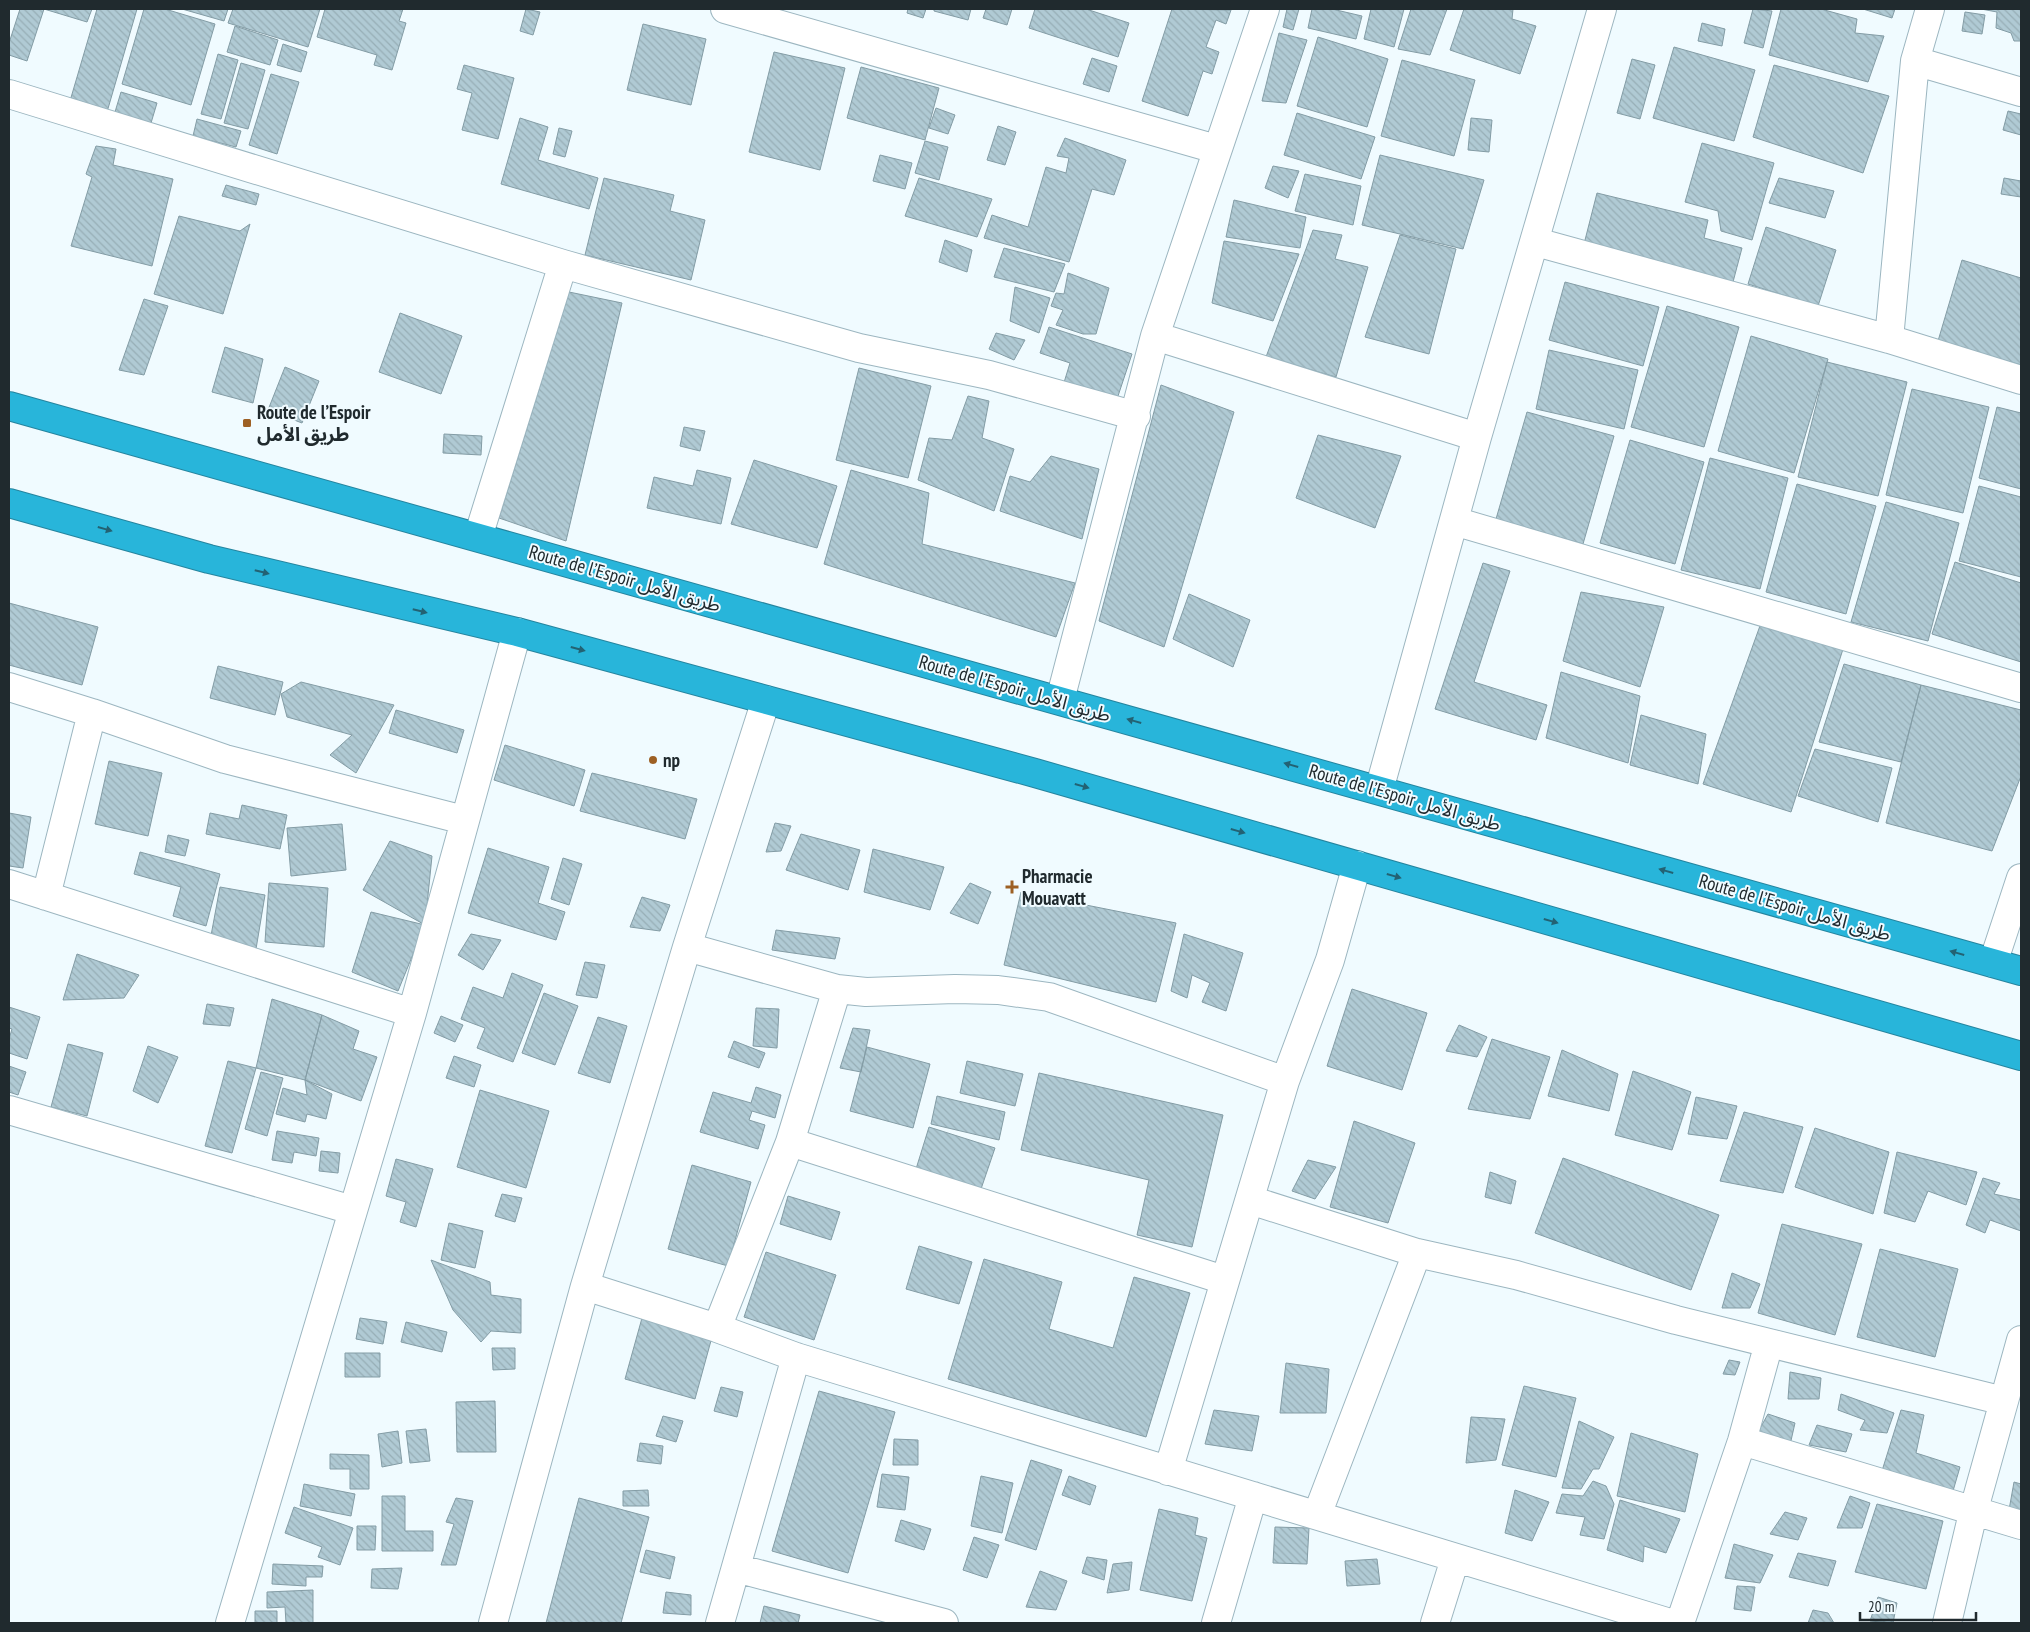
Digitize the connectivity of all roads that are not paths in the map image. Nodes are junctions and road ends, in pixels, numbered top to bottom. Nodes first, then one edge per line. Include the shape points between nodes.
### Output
1 (725, 9) edge
2 (1265, 9) edge
3 (1602, 9) edge
4 (1930, 9) edge
5 (1915, 61) junction
6 (2021, 92) edge
7 (9, 94) edge
8 (1216, 149) junction
9 (1536, 242) junction
10 (563, 264) junction
11 (1155, 336) junction
12 (1889, 339) junction
13 (2021, 380) edge
14 (9, 406) edge
15 (1136, 416) junction
16 (1477, 437) junction
17 (9, 503) edge
18 (1454, 521) junction
19 (478, 537) junction
20 (517, 632) junction
21 (9, 687) edge
22 (2021, 688) edge
23 (766, 700) junction
24 (1060, 700) junction
25 (92, 713) junction
26 (1379, 790) junction
27 (464, 820) junction
28 (1357, 865) junction
29 (2021, 878) edge
30 (9, 884) edge
31 (46, 896) junction
32 (687, 947) junction
33 (1993, 963) junction
34 (2021, 970) edge
35 (837, 989) junction
36 (412, 1013) junction
37 (2021, 1056) edge
38 (1285, 1081) junction
39 (9, 1110) edge
40 (790, 1142) junction
41 (1250, 1200) junction
42 (352, 1210) junction
43 (1417, 1253) junction
44 (1224, 1280) junction
45 (585, 1286) junction
46 (717, 1328) junction
47 (2021, 1340) edge
48 (1769, 1342) junction
49 (796, 1357) junction
50 (2004, 1401) junction
51 (1742, 1441) junction
52 (1168, 1471) junction
53 (1254, 1496) junction
54 (1974, 1509) junction
55 (1317, 1515) junction
56 (2021, 1525) edge
57 (1455, 1559) junction
58 (736, 1568) junction
59 (230, 1623) edge
60 (493, 1623) edge
61 (720, 1623) edge
62 (944, 1623) edge
63 (1216, 1623) edge
64 (1435, 1623) edge
65 (1670, 1623) edge
66 (1680, 1623) edge
67 (1947, 1623) edge

1 - 8 street
2 - 8 street
3 - 9 street
4 - 5 street
5 - 6 street
5 - 12 street
7 - 10 street
8 - 11 street
9 - 12 street
9 - 16 street
10 - 15 street via 859,348 989,375
10 - 19 street
11 - 15 street
11 - 16 street
12 - 13 street
14 - 19 highway, Route de l’Espoir طريق الأمل
15 - 24 street
16 - 18 street
17 -> 20 highway via 209,559
18 - 22 street
18 - 26 street
19 - 24 highway, Route de l’Espoir طريق الأمل
20 -> 23 highway
20 - 27 street
21 - 25 street
23 -> 28 highway
23 - 32 street
26 -> 24 highway, Route de l’Espoir طريق الأمل
25 - 27 street via 225,759
25 - 31 street
33 -> 26 highway, Route de l’Espoir طريق الأمل
27 - 36 street
28 -> 37 highway
28 - 38 street via 1330,960
29 - 33 street
30 - 31 street
31 - 36 street
32 - 35 street
32 - 45 street
33 - 34 highway, Route de l’Espoir طريق الأمل
35 - 38 street via 866,992 998,990 1049,996
35 - 40 street
36 - 42 street
38 - 41 street
39 - 42 street
40 - 44 street
40 - 46 street
41 - 43 street
41 - 44 street
42 - 59 street
43 - 48 street via 1516,1275 1676,1320
43 - 55 street
44 - 52 street
45 - 46 street
45 - 60 street
46 - 49 street
47 - 50 street
48 - 50 street
48 - 51 street
49 - 52 street
49 - 58 street
50 - 54 street
51 - 54 street
51 - 66 street
52 - 53 street
53 - 55 street
53 - 63 street
54 - 56 street
54 - 67 street
55 - 57 street
57 - 64 street
57 - 65 street
58 - 61 street
58 - 62 street

